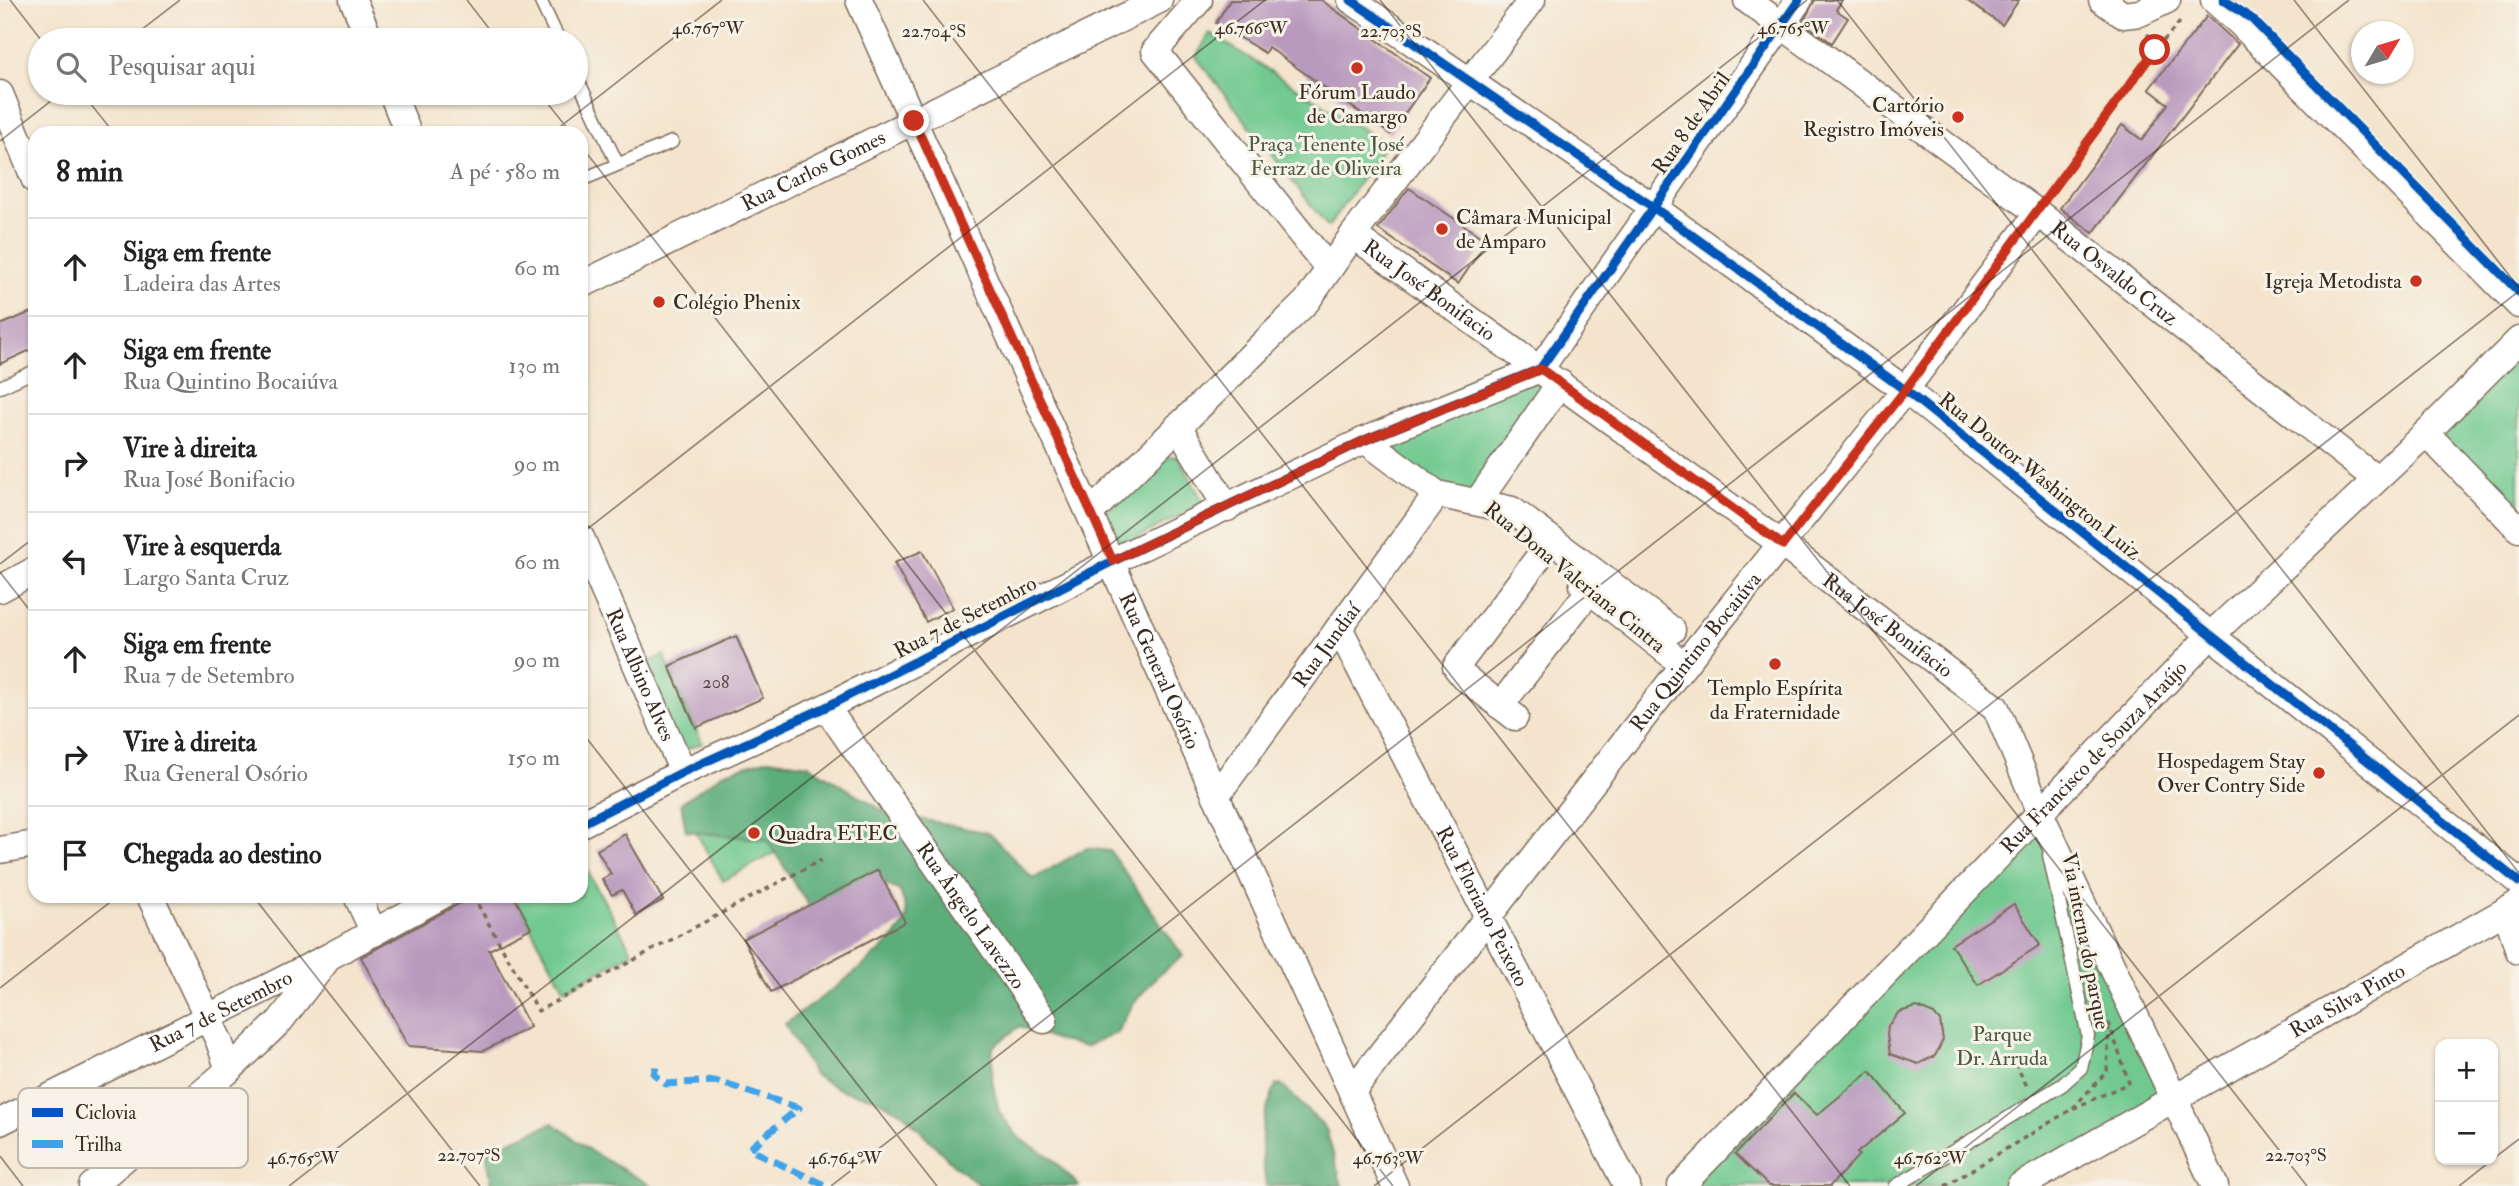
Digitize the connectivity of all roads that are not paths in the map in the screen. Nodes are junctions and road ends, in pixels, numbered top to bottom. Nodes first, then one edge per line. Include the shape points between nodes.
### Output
1 (354, 0) edge
2 (540, 0) edge
3 (859, 0) edge
4 (1160, 0) edge
5 (1199, 0) edge
6 (1532, 0) edge
7 (1747, 0) edge
8 (1799, 0) edge
9 (2102, 0) edge
10 (2167, 0) edge
11 (2214, 0) edge
12 (1366, 4) edge
13 (1782, 24) junction
14 (365, 28) edge
15 (553, 28) edge
16 (1471, 80) junction
17 (0, 94) edge
18 (588, 101) edge
19 (397, 105) edge
20 (914, 121) junction
21 (405, 126) edge
22 (672, 142) dead end
23 (28, 163) edge
24 (617, 163) junction
25 (588, 177) edge
26 (1653, 207) junction
27 (2038, 213) junction
28 (1353, 234) junction
29 (1329, 269) junction
30 (588, 282) edge
31 (2519, 305) edge
32 (2519, 341) edge
33 (28, 374) edge
34 (1550, 376) junction
35 (0, 387) edge
36 (1905, 390) junction
37 (1178, 426) junction
38 (2427, 433) junction
39 (1365, 440) junction
40 (2376, 479) junction
41 (1437, 494) junction
42 (1478, 501) junction
43 (1227, 508) junction
44 (1090, 513) junction
45 (2519, 529) edge
46 (1783, 545) junction
47 (1542, 553) junction
48 (588, 554) edge
49 (1113, 561) junction
50 (28, 574) edge
51 (0, 589) edge
52 (1590, 590) junction
53 (1339, 628) junction
54 (1672, 630) dead end
55 (2211, 635) junction
56 (1684, 665) junction
57 (826, 707) junction
58 (683, 772) junction
59 (1216, 796) junction
60 (2040, 813) junction
61 (588, 820) edge
62 (28, 845) edge
63 (0, 850) edge
64 (2519, 881) edge
65 (153, 903) edge
66 (359, 903) edge
67 (428, 903) edge
68 (2512, 906) edge
69 (1489, 915) junction
70 (374, 933) junction
71 (2519, 951) edge
72 (330, 956) junction
73 (208, 1016) junction
74 (1044, 1020) dead end
75 (229, 1070) junction
76 (60, 1088) edge
77 (208, 1088) edge
78 (1353, 1090) junction
79 (2176, 1098) junction
80 (18, 1108) edge
81 (2, 1116) edge
82 (113, 1168) edge
83 (92, 1186) edge
84 (1395, 1186) edge
85 (1627, 1186) edge
86 (1681, 1186) edge
87 (1896, 1186) edge
88 (2020, 1186) edge
89 (2215, 1186) edge

1 - 14 street
2 - 15 lane
3 - 20 street, Rua General Osório
4 - 20 street, Rua Carlos Gomes
5 - 29 street via 1155,51
6 - 16 street
7 - 13 street, Rua Osvaldo Cruz
8 - 13 street, Rua 8 de Abril
9 - 10 street via 2123,15 2140,13
11 - 31 street
12 - 16 street, Rua Doutor Washington Luiz
13 - 26 street, Rua 8 de Abril
13 - 27 street, Rua Osvaldo Cruz
16 - 26 street, Rua Doutor Washington Luiz
16 - 28 street
17 - 23 street
18 - 24 lane
19 - 21 street
20 - 30 street, Rua Carlos Gomes
20 - 44 street, Rua General Osório
22 - 24 lane
24 - 25 lane
26 - 34 street, Rua 8 de Abril
26 - 36 street, Rua Doutor Washington Luiz
27 - 36 street, Rua Quintino Bocaiúva
27 - 40 street, Rua Osvaldo Cruz
28 - 29 street
28 - 34 street, Rua José Bonifacio
29 - 37 street via 1307,301
32 - 38 street, Rua Francisco de Souza Araújo
33 - 35 lane
34 - 39 street, Rua 7 de Setembro
34 - 42 street, Rua 8 de Abril
34 - 46 street, Rua José Bonifacio
36 - 46 street, Rua Quintino Bocaiúva
36 - 55 street, Rua Doutor Washington Luiz
37 - 43 street
37 - 44 street
38 - 40 street, Rua Francisco de Souza Araújo
38 - 45 street
39 - 41 street
39 - 43 street, Rua 7 de Setembro
40 - 55 street, Rua Francisco de Souza Araújo
41 - 42 street
41 - 53 street, Rua Jundiaí
42 - 47 street, Rua Dona Valeriana Cintra
42 - 54 street, Rua Dona Valeriana Cintra via 1512,510
43 - 49 street, Rua 7 de Setembro
44 - 49 street, Rua General Osório
46 - 56 street, Rua Quintino Bocaiúva
46 - 60 street, Rua José Bonifacio via 1996,708
47 - 52 street, Rua Dona Valeriana Cintra
47 - 52 street via 1456,667 1507,711
48 - 58 street, Rua Albino Alves
49 - 57 street, Rua 7 de Setembro
49 - 59 street, Rua General Osório
50 - 51 street
52 - 56 street, Rua Dona Valeriana Cintra
53 - 59 street, Rua Jundiaí
53 - 69 street, Rua Floriano Peixoto
55 - 60 street, Rua Francisco de Souza Araújo
55 - 64 street, Rua Doutor Washington Luiz
56 - 69 street, Rua Quintino Bocaiúva
57 - 58 street, Rua 7 de Setembro
57 - 74 street, Rua Ângelo Lavezzo
58 - 61 street, Rua 7 de Setembro
59 - 78 street, Rua General Osório
60 - 79 street, Rua José Bonifacio
60 - 86 street, Rua Francisco de Souza Araújo
60 - 87 lane, Via interna do parque via 2088,1036 2081,1068 2062,1085
62 - 63 street
65 - 73 street
66 - 70 street
67 - 70 street, Rua 7 de Setembro
68 - 71 street
68 - 79 street, Rua Silva Pinto
69 - 78 street, Rua Quintino Bocaiúva
69 - 85 street, Rua Floriano Peixoto
70 - 72 street, Rua 7 de Setembro
72 - 73 street, Rua 7 de Setembro
72 - 75 street via 280,1021
73 - 75 street
73 - 76 street, Rua 7 de Setembro
75 - 77 street
78 - 84 street, Rua General Osório
79 - 88 street, Rua Silva Pinto
79 - 89 street, Rua José Bonifacio
80 - 81 street, Rua 7 de Setembro
82 - 83 street

